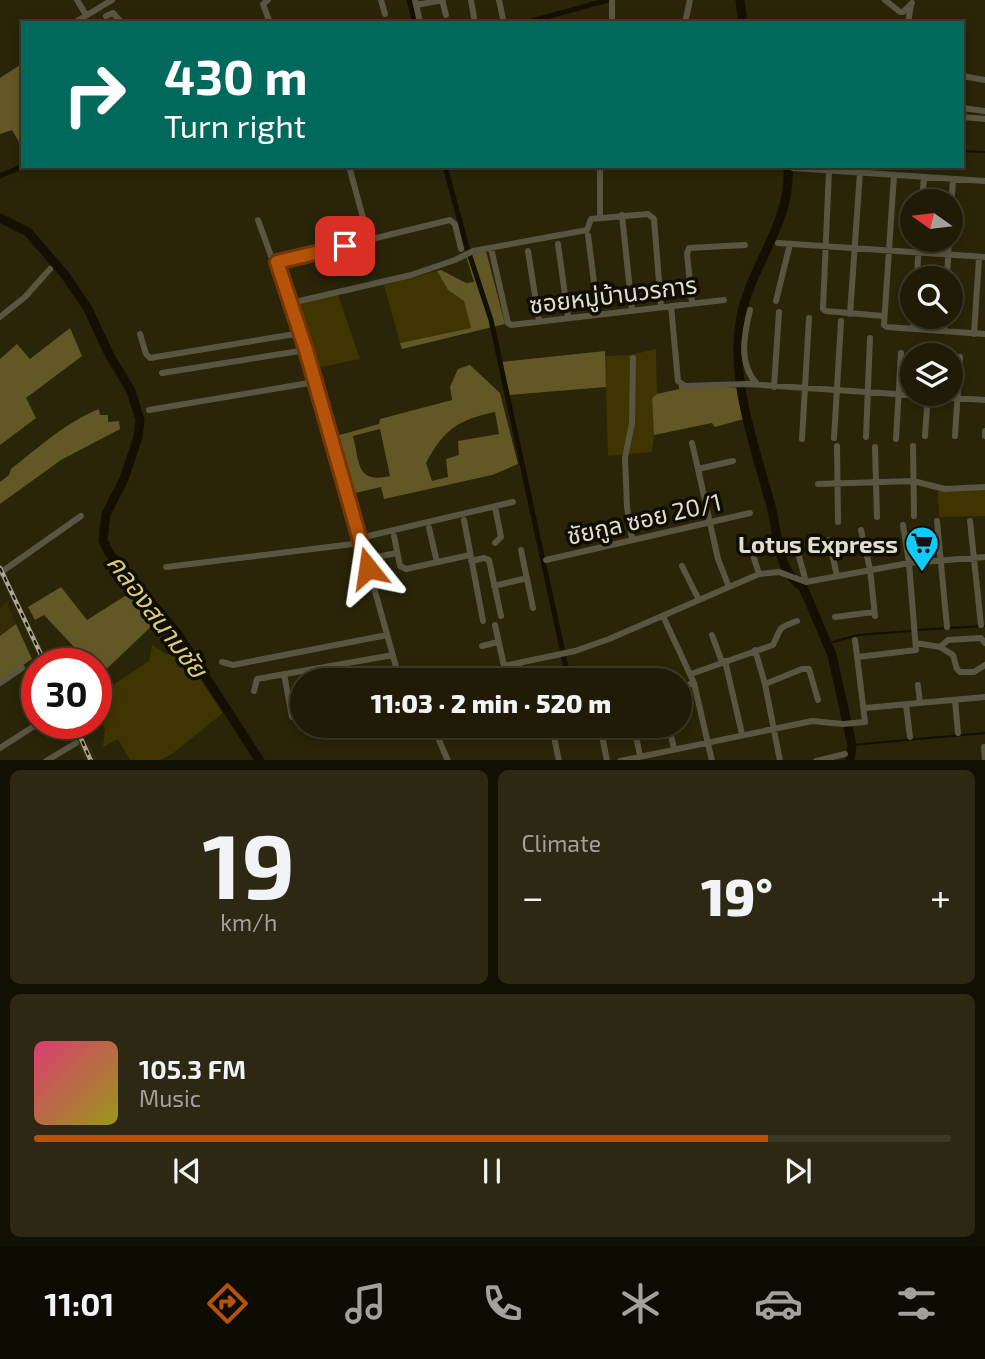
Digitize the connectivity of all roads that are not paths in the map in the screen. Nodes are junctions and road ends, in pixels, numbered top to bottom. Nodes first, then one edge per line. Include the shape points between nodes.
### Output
1 (76, 0) edge
2 (112, 0) edge
3 (268, 0) edge
4 (381, 0) edge
5 (442, 0) edge
6 (471, 0) edge
7 (499, 0) edge
8 (690, 0) edge
9 (885, 0) edge
10 (611, 2) edge
11 (912, 2) edge
12 (416, 3) edge
13 (385, 14) dead end
14 (86, 15) junction
15 (446, 15) dead end
16 (106, 16) dead end
17 (503, 19) dead end
18 (77, 21) edge
19 (120, 21) edge
20 (269, 21) edge
21 (420, 21) edge
22 (475, 21) edge
23 (612, 21) edge
24 (685, 21) edge
25 (908, 21) edge
26 (964, 76) edge
27 (985, 80) edge
28 (964, 108) edge
29 (985, 111) edge
30 (964, 117) edge
31 (985, 120) edge
32 (350, 168) edge
33 (600, 168) edge
34 (793, 168) edge
35 (829, 170) junction
36 (860, 172) junction
37 (894, 175) junction
38 (924, 177) junction
39 (953, 178) junction
40 (985, 181) edge
41 (923, 189) edge
42 (952, 189) edge
43 (622, 215) junction
44 (600, 217) junction
45 (258, 220) dead end
46 (588, 233) junction
47 (369, 240) junction
48 (778, 243) dead end
49 (558, 244) dead end
50 (790, 244) junction
51 (745, 245) dead end
52 (825, 247) junction
53 (491, 248) junction
54 (855, 249) junction
55 (528, 251) dead end
56 (887, 251) junction
57 (467, 252) junction
58 (948, 252) edge
59 (918, 253) junction
60 (948, 256) junction
61 (982, 258) edge
62 (277, 262) junction
63 (917, 266) edge
64 (948, 266) edge
65 (50, 269) dead end
66 (724, 300) dead end
67 (776, 301) dead end
68 (291, 303) junction
69 (692, 303) junction
70 (671, 306) junction
71 (661, 307) junction
72 (632, 310) junction
73 (750, 310) dead end
74 (779, 312) dead end
75 (598, 314) junction
76 (850, 314) junction
77 (883, 316) junction
78 (0, 317) edge
79 (568, 317) junction
80 (809, 318) dead end
81 (539, 321) junction
82 (841, 321) dead end
83 (900, 328) edge
84 (913, 329) edge
85 (944, 331) joint
86 (300, 333) junction
87 (140, 334) dead end
88 (974, 334) junction
89 (985, 334) edge
90 (870, 338) dead end
91 (306, 350) junction
92 (633, 358) dead end
93 (162, 373) dead end
94 (315, 382) junction
95 (757, 384) junction
96 (774, 387) junction
97 (805, 389) junction
98 (838, 391) junction
99 (868, 393) junction
100 (900, 395) joint
101 (963, 398) edge
102 (985, 400) edge
103 (927, 406) edge
104 (957, 406) edge
105 (149, 410) dead end
106 (925, 436) dead end
107 (955, 436) dead end
108 (866, 437) dead end
109 (835, 438) dead end
110 (802, 439) dead end
111 (896, 439) dead end
112 (692, 443) dead end
113 (837, 446) dead end
114 (913, 446) dead end
115 (875, 447) dead end
116 (733, 461) dead end
117 (698, 469) junction
118 (913, 481) junction
119 (838, 482) junction
120 (876, 483) junction
121 (818, 484) dead end
122 (985, 487) edge
123 (513, 502) dead end
124 (495, 507) junction
125 (750, 513) dead end
126 (81, 516) dead end
127 (914, 516) dead end
128 (877, 517) dead end
129 (464, 520) dead end
130 (937, 521) dead end
131 (970, 521) dead end
132 (709, 522) junction
133 (838, 522) dead end
134 (903, 525) dead end
135 (429, 528) dead end
136 (861, 530) dead end
137 (394, 536) dead end
138 (632, 540) junction
139 (829, 540) dead end
140 (361, 541) junction
141 (495, 543) dead end
142 (521, 550) dead end
143 (397, 553) junction
144 (798, 553) dead end
145 (753, 555) dead end
146 (985, 557) edge
147 (471, 558) junction
148 (975, 558) junction
149 (366, 559) junction
150 (546, 560) dead end
151 (941, 561) junction
152 (437, 562) junction
153 (909, 563) junction
154 (682, 566) dead end
155 (166, 567) dead end
156 (870, 569) junction
157 (0, 573) edge
158 (760, 574) junction
159 (837, 576) junction
160 (527, 578) junction
161 (803, 582) junction
162 (494, 586) junction
163 (729, 587) junction
164 (699, 600) junction
165 (533, 608) dead end
166 (663, 615) junction
167 (501, 616) dead end
168 (835, 617) dead end
169 (483, 621) dead end
170 (797, 621) dead end
171 (495, 625) dead end
172 (981, 625) dead end
173 (947, 627) dead end
174 (387, 635) junction
175 (712, 635) dead end
176 (855, 640) dead end
177 (498, 642) junction
178 (916, 643) junction
179 (985, 643) edge
180 (482, 646) dead end
181 (940, 647) junction
182 (755, 650) junction
183 (393, 655) junction
184 (858, 657) junction
185 (723, 661) junction
186 (222, 662) dead end
187 (519, 663) junction
188 (504, 666) joint
189 (985, 666) edge
190 (396, 668) edge
191 (520, 668) edge
192 (688, 668) edge
193 (21, 669) edge
194 (284, 674) junction
195 (692, 674) edge
196 (692, 677) edge
197 (694, 683) joint
198 (0, 684) edge
199 (765, 684) junction
200 (918, 685) dead end
201 (254, 691) dead end
202 (985, 697) edge
203 (818, 700) dead end
204 (954, 700) junction
205 (920, 703) junction
206 (906, 705) junction
207 (290, 706) edge
208 (865, 708) junction
209 (773, 728) junction
210 (958, 733) dead end
211 (741, 734) junction
212 (21, 735) edge
213 (910, 737) dead end
214 (438, 738) edge
215 (554, 738) edge
216 (602, 738) edge
217 (636, 738) edge
218 (672, 738) edge
219 (709, 741) junction
220 (76, 743) dead end
221 (0, 748) edge
222 (674, 749) junction
223 (845, 754) dead end
224 (640, 756) junction
225 (48, 760) edge
226 (448, 760) edge
227 (559, 760) edge
228 (607, 760) edge
229 (624, 760) edge
230 (712, 760) edge
231 (780, 760) edge
232 (820, 760) edge

1 - 14 street
2 - 14 street
3 - 20 street via 263,4
4 - 13 street
5 - 12 street
5 - 15 street
6 - 22 street
7 - 17 street
8 - 24 street
9 - 11 street via 900,12
10 - 23 street
11 - 25 street
12 - 21 street
14 - 18 street
16 - 19 street via 113,13
26 - 27 street
28 - 29 street
30 - 31 street
32 - 47 street
33 - 44 street
34 - 35 street
35 - 36 street
35 - 52 street
36 - 37 street
36 - 54 street
37 - 38 street
37 - 56 street
38 - 39 street
38 - 41 street
39 - 40 street
39 - 42 street
43 - 44 street
43 - 71 street via 648,214 654,219
43 - 72 street
44 - 46 street via 591,219
45 - 62 street
46 - 53 street
46 - 75 street
47 - 57 street via 450,220
47 - 62 street
48 - 50 street
49 - 79 street
50 - 52 street
50 - 67 street
51 - 69 street via 688,248
52 - 54 street
52 - 76 street via 823,309
53 - 57 street
53 - 81 street, ซอยหมู่บ้านวรการ via 508,323
54 - 56 street
54 - 76 street
55 - 81 street
56 - 59 street
56 - 77 street
57 - 68 street via 411,275
58 - 60 street
59 - 60 street
59 - 63 street
60 - 61 street
60 - 64 street
61 - 88 street
62 - 68 street
65 - 78 street
66 - 69 street, ซอยหมู่บ้านวรการ
68 - 86 street
69 - 70 street, ซอยหมู่บ้านวรการ
70 - 71 street, ซอยหมู่บ้านวรการ
70 - 95 street via 681,385
71 - 72 street, ซอยหมู่บ้านวรการ
72 - 75 street, ซอยหมู่บ้านวรการ
73 - 95 street via 744,350 747,374
74 - 96 street
75 - 79 street, ซอยหมู่บ้านวรการ
76 - 77 street
77 - 83 street via 884,325
79 - 81 street, ซอยหมู่บ้านวรการ
80 - 97 street
82 - 98 street
84 - 85 street
85 - 88 street
86 - 87 street via 150,358
86 - 91 street
88 - 89 street
90 - 99 street
91 - 93 street
91 - 94 street
92 - 138 street via 632,423 625,458
94 - 105 street
94 - 140 street
95 - 96 street
96 - 97 street
97 - 98 street
97 - 110 street
98 - 99 street
98 - 109 street
99 - 100 street
99 - 108 street
100 - 111 street
101 - 102 street
103 - 106 street
104 - 107 street
112 - 117 street
113 - 119 street
114 - 118 street
115 - 120 street
116 - 117 street
117 - 132 street
118 - 120 street
118 - 122 street via 945,488
118 - 127 street
119 - 120 street
119 - 121 street
119 - 133 street
120 - 128 street
123 - 124 street
124 - 140 street
124 - 141 street via 500,537
125 - 132 street, ชัยกูล ซอย 20/1
126 - 157 street
129 - 147 street
130 - 151 street
131 - 148 street
132 - 138 street, ชัยกูล ซอย 20/1
132 - 163 street
134 - 153 street
135 - 152 street
136 - 156 street
137 - 143 street
138 - 150 street, ชัยกูล ซอย 20/1
139 - 159 street
140 - 149 street
140 - 155 street
142 - 160 street
143 - 149 street
143 - 152 street via 403,568
144 - 161 street
145 - 158 street
146 - 148 street
147 - 152 street
147 - 162 street via 489,560
147 - 169 street
148 - 151 street
148 - 172 street
149 - 174 street
151 - 153 street
151 - 173 street
153 - 156 street
153 - 178 street
154 - 164 street
156 - 159 street
156 - 168 street via 875,614
158 - 161 street via 779,572
158 - 163 street
159 - 161 street
160 - 162 street
160 - 165 street
162 - 167 street
163 - 164 street
164 - 166 street
166 - 187 street via 609,639
166 - 192 street
170 - 182 street via 782,627 773,645
171 - 177 street
174 - 183 street
174 - 186 street via 233,665
175 - 185 street
176 - 184 street
177 - 180 street
177 - 188 street
178 - 181 street
178 - 184 street via 915,652
179 - 181 street via 981,638 950,639
181 - 189 street via 953,655 960,672
182 - 185 street
182 - 199 street
183 - 190 street
183 - 194 street
184 - 208 street
185 - 195 street
185 - 211 street
187 - 188 street
187 - 191 street
193 - 198 street
194 - 201 street via 257,679
194 - 207 street
196 - 197 street
197 - 219 street
199 - 203 street via 809,669
199 - 209 street
200 - 205 street
202 - 204 street
204 - 205 street
204 - 210 street
205 - 206 street
206 - 208 street
206 - 213 street
208 - 209 street via 866,722 815,720
209 - 211 street
209 - 231 street
211 - 219 street
212 - 221 street
214 - 226 street
215 - 227 street
216 - 228 street
217 - 224 street
218 - 222 street
219 - 222 street
219 - 230 street
220 - 225 street
222 - 224 street
223 - 232 street
224 - 229 street

